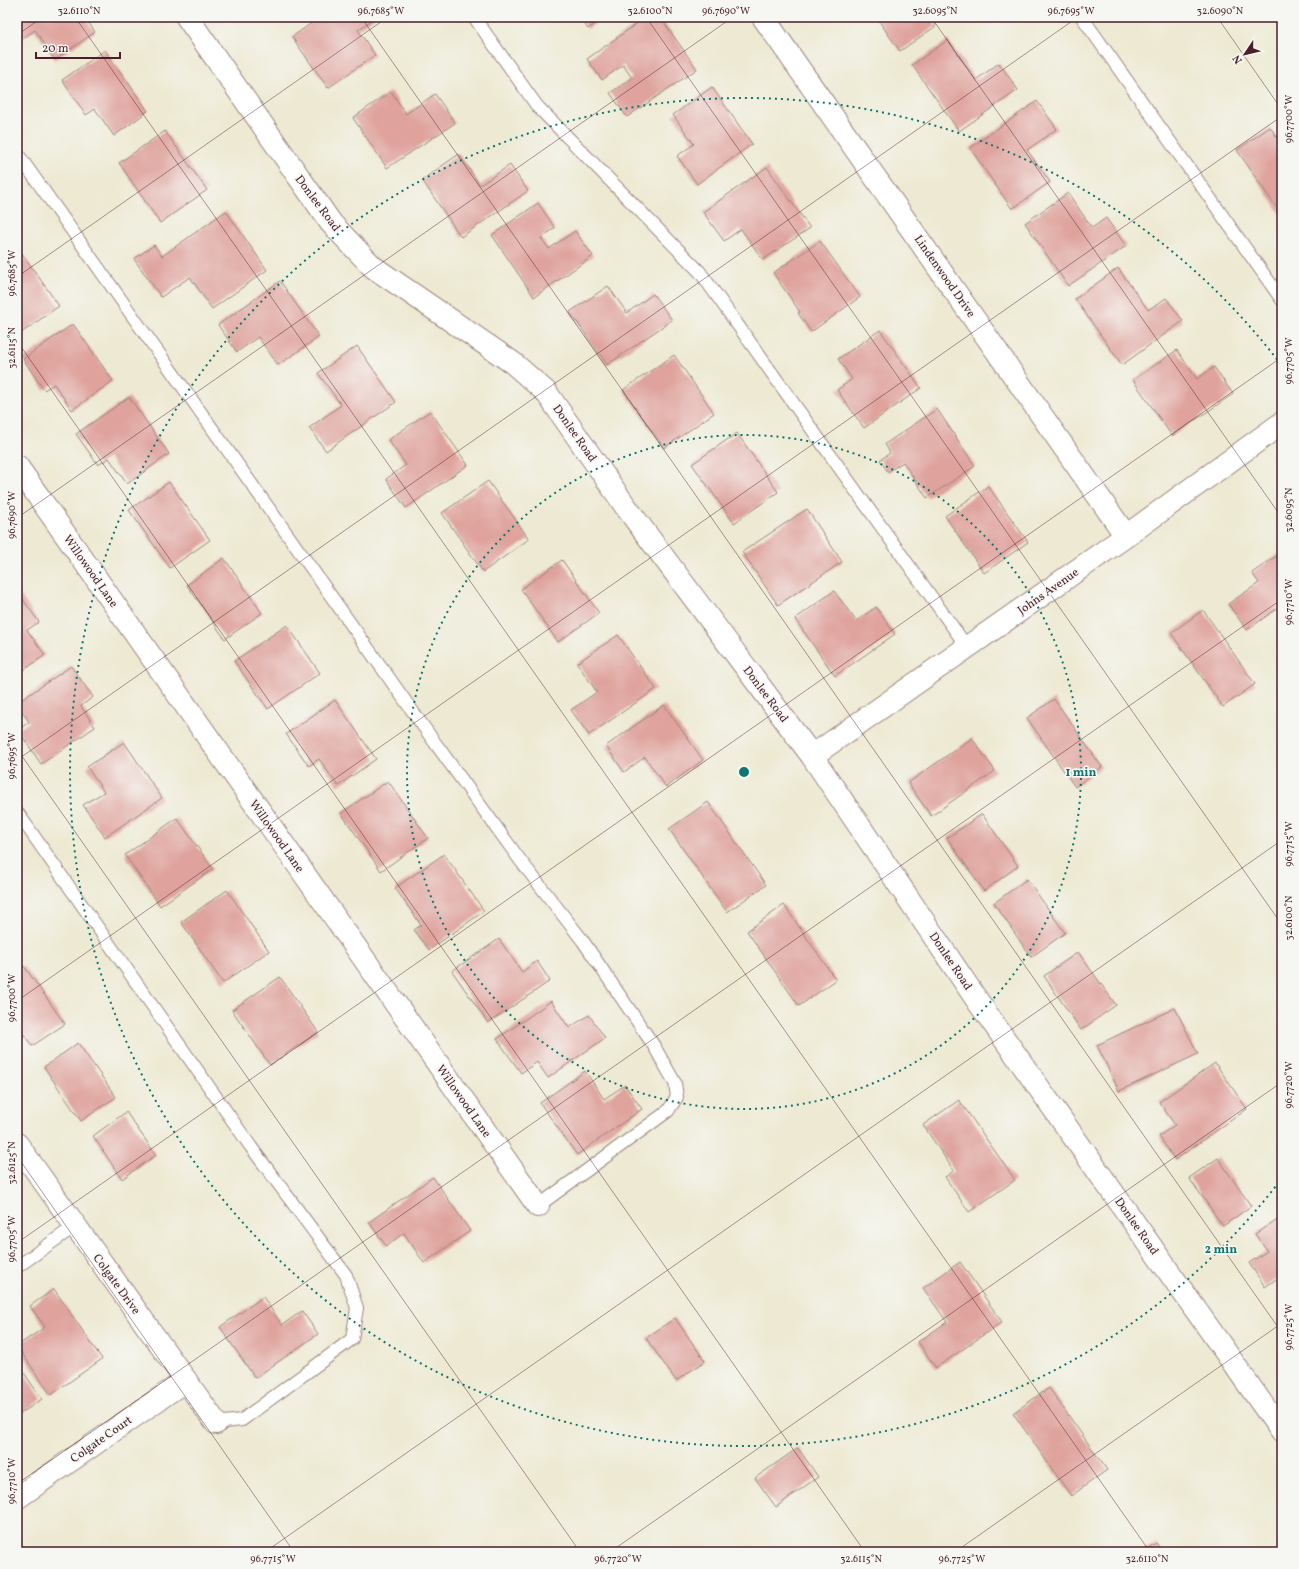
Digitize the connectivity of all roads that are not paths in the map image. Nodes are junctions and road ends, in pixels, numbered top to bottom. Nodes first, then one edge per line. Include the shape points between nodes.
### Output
1 (187, 17) edge
2 (474, 17) edge
3 (763, 17) edge
4 (1082, 17) edge
5 (17, 153) edge
6 (1282, 300) edge
7 (1282, 423) edge
8 (17, 466) edge
9 (1126, 536) junction
10 (967, 647) junction
11 (812, 756) junction
12 (17, 812) edge
13 (17, 1144) edge
14 (538, 1206) joint
15 (75, 1226) junction
16 (17, 1267) edge
17 (186, 1380) junction
18 (216, 1423) joint
19 (1282, 1432) edge
20 (17, 1498) edge

1 - 11 street, Donlee Road via 331,223 373,267 513,363 546,392 626,507
2 - 10 lane via 537,106 700,272
3 - 9 street, Lindenwood Drive
4 - 6 lane
5 - 14 lane via 433,740 520,860 584,942 654,1046 675,1083 678,1097 668,1111
7 - 9 street, Johns Avenue
8 - 14 street, Willowood Lane
9 - 10 street, Johns Avenue
10 - 11 street, Johns Avenue
11 - 19 street, Donlee Road via 984,1010
12 - 18 lane via 251,1147 346,1275 357,1308 352,1338 242,1420
13 - 15 street, Colgate Drive
15 - 16 lane
15 - 17 street, Colgate Drive
17 - 18 street, Colgate Drive
17 - 20 street, Colgate Court

